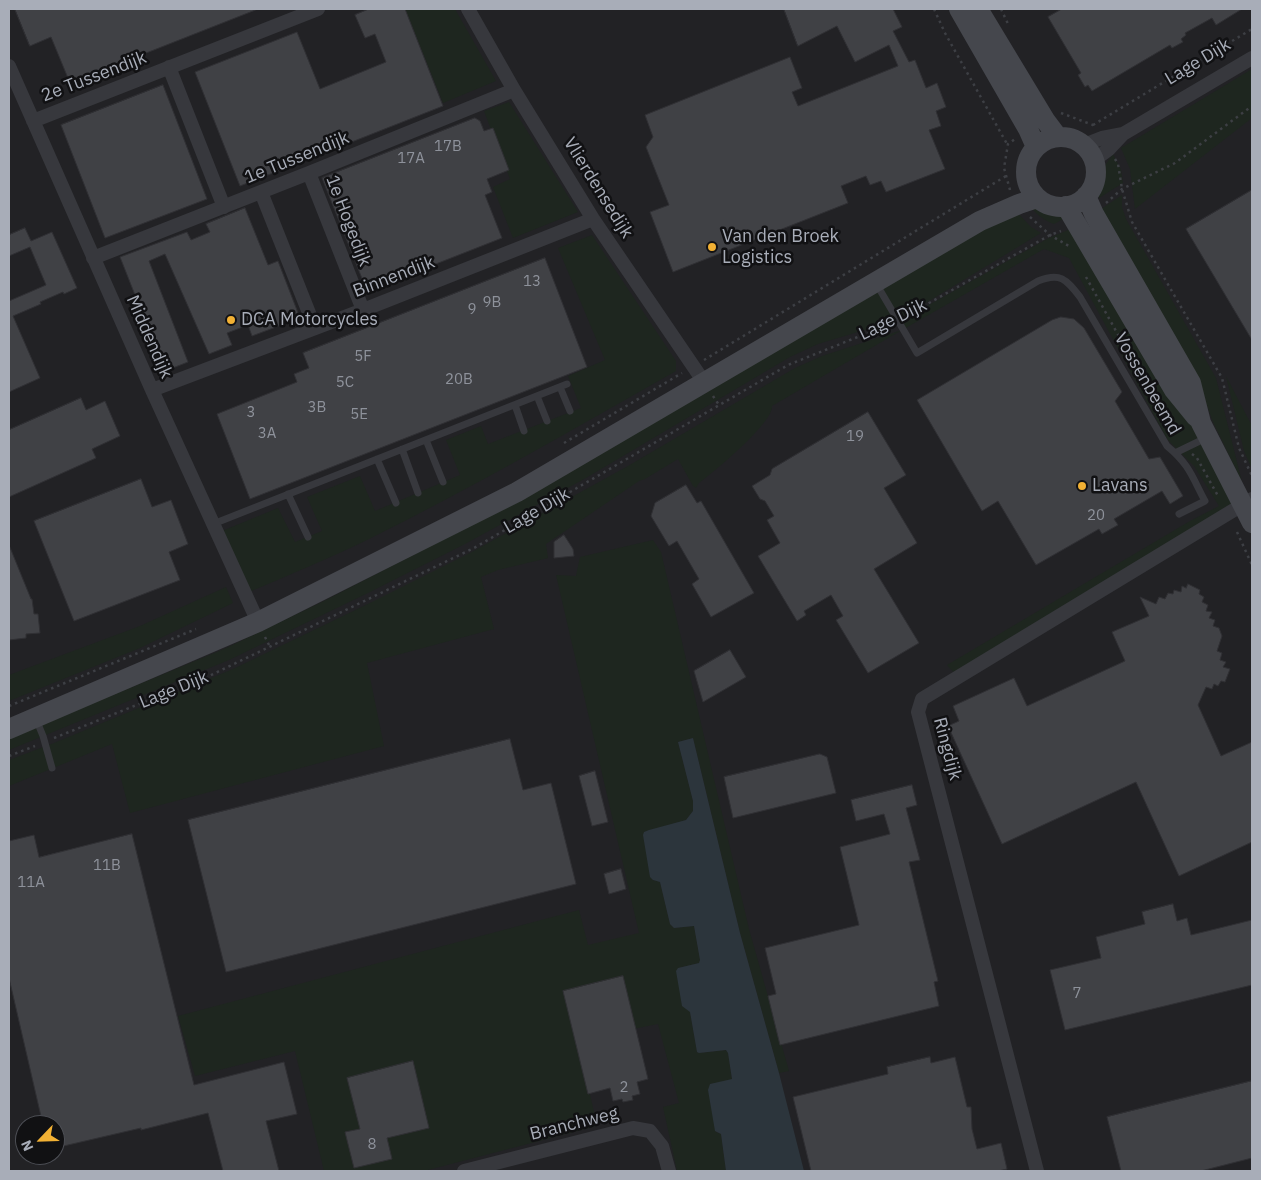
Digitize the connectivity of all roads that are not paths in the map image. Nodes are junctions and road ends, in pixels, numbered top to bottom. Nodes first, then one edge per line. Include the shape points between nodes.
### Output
1 (318, 9) edge
2 (468, 9) edge
3 (959, 9) edge
4 (978, 9) edge
5 (1252, 58) edge
6 (9, 66) edge
7 (169, 67) junction
8 (514, 90) junction
9 (33, 121) junction
10 (1043, 127) junction
11 (1089, 153) junction
12 (309, 174) junction
13 (261, 192) junction
14 (1018, 193) junction
15 (1086, 196) junction
16 (1066, 206) junction
17 (224, 207) junction
18 (593, 219) junction
19 (94, 258) junction
20 (875, 282) junction
21 (363, 310) junction
22 (315, 328) junction
23 (699, 374) junction
24 (152, 390) junction
25 (537, 396) junction
26 (515, 405) junction
27 (570, 412) dead end
28 (547, 421) dead end
29 (524, 430) dead end
30 (1204, 430) junction
31 (426, 440) junction
32 (402, 449) junction
33 (1175, 453) junction
34 (377, 459) junction
35 (443, 482) dead end
36 (418, 493) dead end
37 (288, 494) junction
38 (396, 502) dead end
39 (1241, 506) edge
40 (1179, 514) dead end
41 (1252, 523) edge
42 (213, 524) junction
43 (308, 537) dead end
44 (258, 622) junction
45 (35, 718) junction
46 (9, 729) edge
47 (52, 768) dead end
48 (464, 1171) edge
49 (669, 1171) edge
50 (1037, 1171) edge

1 - 7 street, 2e Tussendijk
2 - 8 street, Vlierdensedijk
3 - 10 main road
4 - 10 main road
5 - 11 street, Lage Dijk via 1123,134 1109,149
6 - 9 street, Middendijk
7 - 9 street, 2e Tussendijk
7 - 17 street, 2e Tussendijk
8 - 12 street, 1e Tussendijk
8 - 18 street, Vlierdensedijk
9 - 19 street, Middendijk
10 - 11 main road via 1057,136 1075,139
10 - 14 main road, Lage Dijk via 1028,158 1026,179
11 - 15 main road via 1096,175
12 - 13 street, 1e Tussendijk
12 - 21 street, 1e Hogedijk
13 - 17 street, 1e Tussendijk
13 - 22 street
14 - 16 main road via 1048,204
14 - 20 main road, Lage Dijk via 980,221
15 - 16 main road
15 - 30 main road, Vossenbeemd via 1190,383
16 - 30 main road, Vossenbeemd via 1174,390
17 - 19 street, 1e Tussendijk
18 - 21 street, Binnendijk
18 - 23 street, Vlierdensedijk
19 - 24 street, Middendijk
20 - 23 main road, Lage Dijk
20 - 33 lane via 917,353 1038,281 1050,276 1061,278 1080,296 1167,446
21 - 22 street, Binnendijk
22 - 24 street, Binnendijk
23 - 44 main road, Lage Dijk via 517,492
24 - 42 street, Middendijk
25 - 26 lane
25 - 27 lane via 564,386
25 - 28 lane
26 - 29 lane
26 - 31 lane
30 - 33 lane via 1186,448
30 - 39 main road, Vossenbeemd
31 - 32 lane
31 - 35 lane
32 - 34 lane
32 - 36 lane
33 - 40 lane via 1190,470 1205,502
34 - 37 lane
34 - 38 lane
37 - 42 lane
37 - 43 lane
39 - 41 main road, Vossenbeemd
39 - 50 street, Ringdijk via 922,699 918,712
42 - 44 street, Middendijk
44 - 45 main road, Lage Dijk
45 - 46 main road, Lage Dijk
45 - 47 lane
48 - 49 street, Branchweg via 633,1128 650,1131 662,1146

